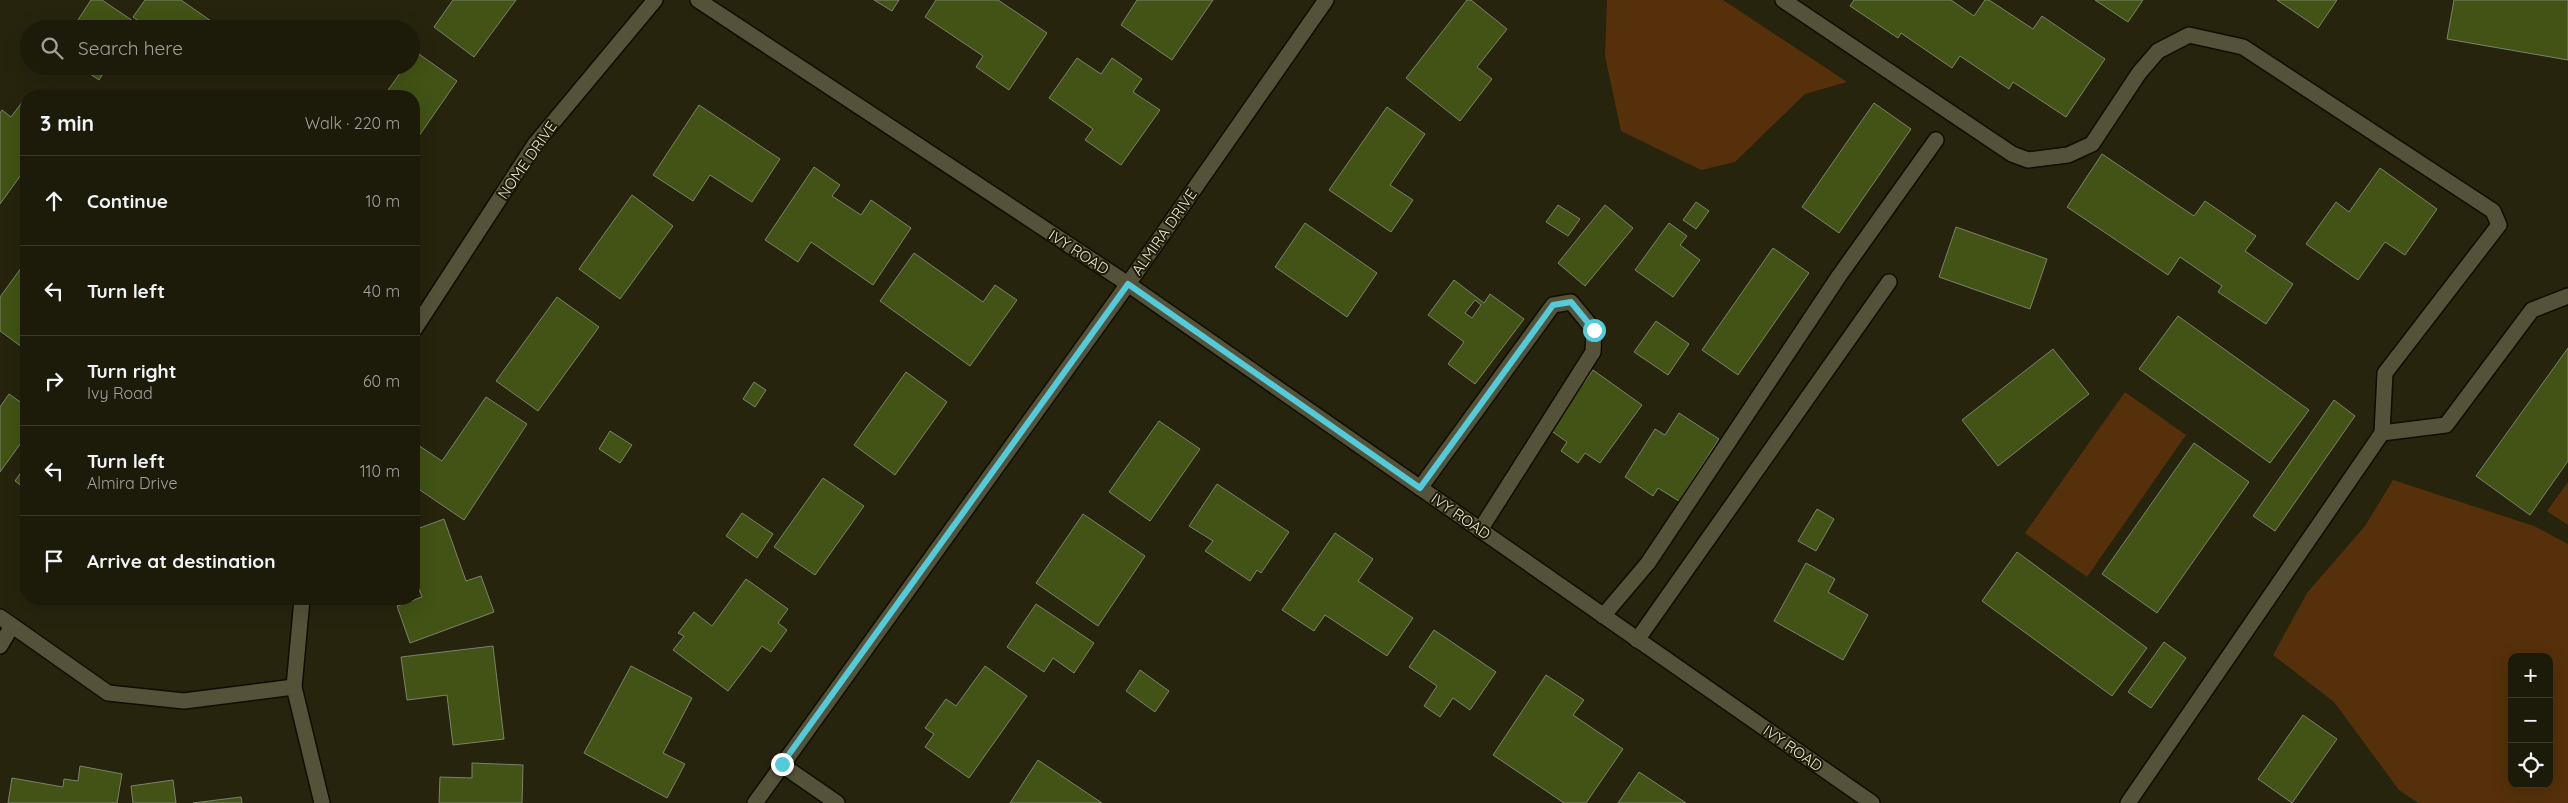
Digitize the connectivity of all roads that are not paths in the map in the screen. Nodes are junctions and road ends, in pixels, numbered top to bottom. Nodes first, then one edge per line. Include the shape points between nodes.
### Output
1 (655, 0) edge
2 (698, 0) edge
3 (1326, 0) edge
4 (1783, 0) edge
5 (1936, 140) dead end
6 (1889, 282) dead end
7 (1128, 284) junction
8 (2568, 296) edge
9 (420, 321) edge
10 (2382, 433) junction
11 (1420, 488) junction
12 (1480, 530) junction
13 (301, 605) edge
14 (1603, 616) junction
15 (6, 622) edge
16 (1638, 640) junction
17 (0, 646) edge
18 (294, 687) junction
19 (782, 764) junction
20 (322, 803) edge
21 (755, 803) edge
22 (837, 803) edge
23 (1872, 803) edge
24 (2128, 803) edge

1 - 9 street, NOME DRIVE via 536,144
2 - 7 street, IVY ROAD
3 - 7 street, ALMIRA DRIVE
4 - 10 street via 2012,154 2028,160 2068,156 2092,144 2138,73 2158,51 2190,35 2243,47 2493,211 2498,225 2385,373
5 - 14 street via 1817,308 1648,562
6 - 16 street
7 - 11 street, IVY ROAD
7 - 19 street, ALMIRA DRIVE
8 - 10 street via 2532,310 2446,425
10 - 24 street
11 - 12 street, IVY ROAD
11 - 12 street via 1553,305 1571,302 1594,330 1593,352
12 - 14 street, IVY ROAD
13 - 18 street
14 - 16 street, IVY ROAD
15 - 17 street
15 - 18 street via 108,693 184,701
16 - 23 street, IVY ROAD
18 - 20 street
19 - 21 street, ALMIRA DRIVE
19 - 22 street

